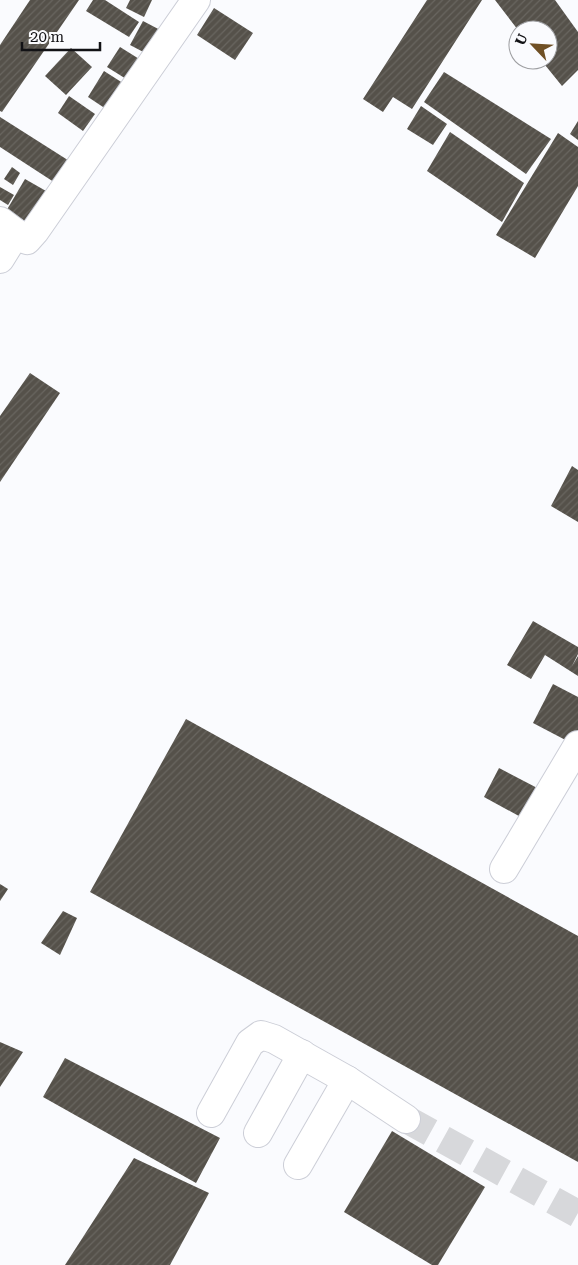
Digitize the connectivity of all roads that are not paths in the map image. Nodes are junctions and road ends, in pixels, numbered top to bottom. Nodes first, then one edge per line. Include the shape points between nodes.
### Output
1 (196, 0) edge
2 (8, 227) edge
3 (0, 259) edge
4 (578, 745) edge
5 (504, 869) dead end
6 (302, 1054) junction
7 (348, 1080) junction
8 (212, 1113) dead end
9 (406, 1119) tunnel mouth
10 (258, 1133) dead end
11 (298, 1165) dead end

1 - 2 street via 35,231 27,240
2 - 3 street
4 - 5 street
6 - 7 street
6 - 8 street via 261,1035 250,1043
6 - 10 street
7 - 9 street
7 - 11 street

